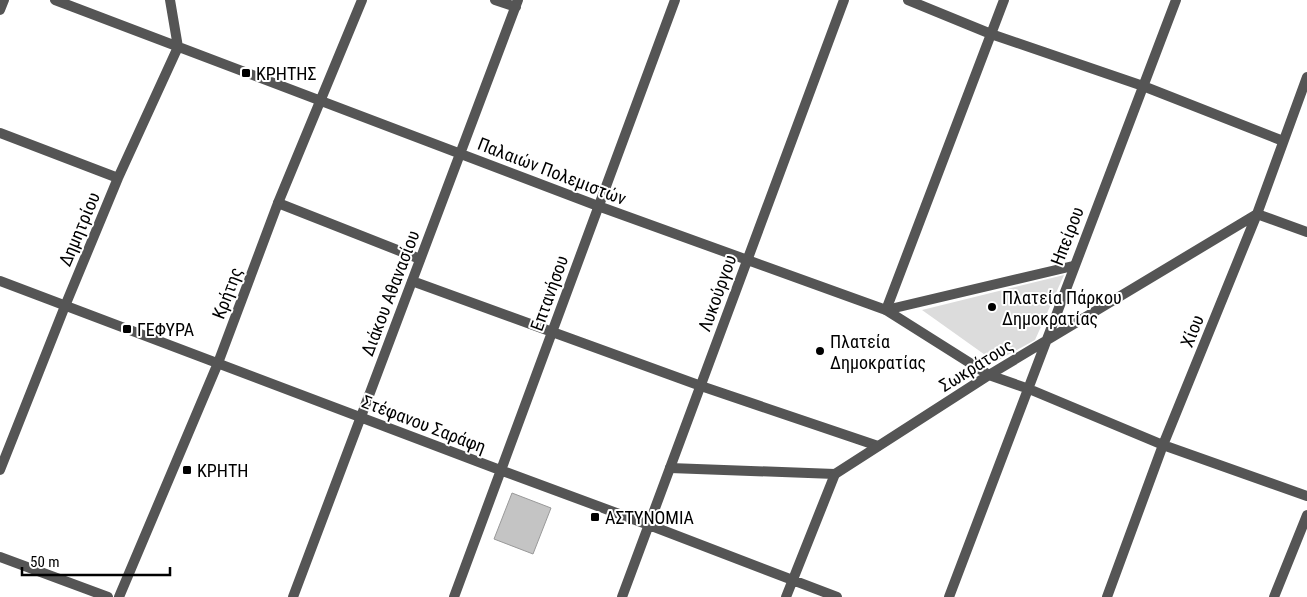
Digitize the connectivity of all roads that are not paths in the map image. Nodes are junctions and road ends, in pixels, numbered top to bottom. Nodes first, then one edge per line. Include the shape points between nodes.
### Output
1 (4, 0) edge
2 (54, 0) edge
3 (170, 0) edge
4 (362, 0) edge
5 (495, 0) edge
6 (675, 0) edge
7 (844, 0) edge
8 (908, 0) edge
9 (1004, 0) edge
10 (1176, 0) edge
11 (517, 4) edge
12 (0, 10) edge
13 (991, 34) junction
14 (178, 47) junction
15 (1307, 77) edge
16 (1143, 86) junction
17 (321, 102) junction
18 (0, 134) edge
19 (1283, 141) junction
20 (460, 153) junction
21 (118, 178) junction
22 (278, 203) junction
23 (598, 206) junction
24 (1257, 214) junction
25 (1307, 232) edge
26 (420, 259) junction
27 (747, 259) junction
28 (1073, 266) junction
29 (412, 280) junction
30 (0, 281) edge
31 (65, 306) junction
32 (886, 310) junction
33 (552, 331) junction
34 (1046, 342) junction
35 (218, 363) junction
36 (989, 375) junction
37 (700, 386) junction
38 (1029, 389) junction
39 (361, 418) junction
40 (1163, 445) junction
41 (878, 446) junction
42 (670, 468) junction
43 (0, 470) edge
44 (500, 470) junction
45 (836, 474) junction
46 (1307, 496) edge
47 (1307, 515) edge
48 (649, 525) junction
49 (0, 557) edge
50 (793, 580) junction
51 (108, 597) edge
52 (120, 597) edge
53 (293, 597) edge
54 (454, 597) edge
55 (622, 597) edge
56 (786, 597) edge
57 (837, 597) edge
58 (949, 597) edge
59 (1107, 597) edge
60 (1274, 597) edge

1 - 12 street
2 - 14 street, Παλαιών Πολεμιστών
3 - 14 street
4 - 17 street, Κρήτης
5 - 11 street
6 - 23 street, Επτανήσου
7 - 27 street, Λυκούργου
8 - 13 street
9 - 13 street
10 - 16 street, Ηπείρου
11 - 20 street, Διάκου Αθανασίου
13 - 16 street
13 - 32 street
14 - 17 street, Παλαιών Πολεμιστών
14 - 21 street, Δημητρίου
15 - 19 street, Χίου
16 - 19 street
16 - 28 street, Ηπείρου
17 - 20 street, Παλαιών Πολεμιστών
17 - 22 street, Κρήτης
18 - 21 street
19 - 24 street, Χίου
20 - 23 street, Παλαιών Πολεμιστών
20 - 26 street, Διάκου Αθανασίου
21 - 31 street, Δημητρίου
22 - 26 street
22 - 35 street, Κρήτης
23 - 27 street, Παλαιών Πολεμιστών
23 - 33 street, Επτανήσου
24 - 25 street
24 - 34 street, Σωκράτους
24 - 40 street, Χίου
26 - 29 street, Διάκου Αθανασίου
27 - 32 street, Παλαιών Πολεμιστών
27 - 37 street, Λυκούργου
28 - 32 street
28 - 34 street, Ηπείρου
29 - 33 street
29 - 39 street, Διάκου Αθανασίου
30 - 31 street, Στέφανου Σαράφη
31 - 35 street, Στέφανου Σαράφη
31 - 43 street, Δημητρίου
32 - 36 street, Παλαιών Πολεμιστών
33 - 37 street
33 - 44 street, Επτανήσου
34 - 36 street, Σωκράτους
34 - 38 street, Ηπείρου
35 - 39 street, Στέφανου Σαράφη
35 - 52 street, Κρήτης
36 - 38 street, Παλαιών Πολεμιστών
36 - 41 street, Σωκράτους
37 - 41 street
37 - 42 street, Λυκούργου
38 - 40 street, Παλαιών Πολεμιστών
38 - 58 street, Ηπείρου
39 - 44 street, Στέφανου Σαράφη
39 - 53 street, Διάκου Αθανασίου
40 - 46 street, Παλαιών Πολεμιστών
40 - 59 street, Χίου
41 - 45 street, Σωκράτους
42 - 45 street
42 - 48 street, Λυκούργου
44 - 48 street, Στέφανου Σαράφη
44 - 54 street, Επτανήσου
45 - 50 street
47 - 60 street
48 - 50 street, Στέφανου Σαράφη
48 - 55 street, Λυκούργου
49 - 51 street
50 - 56 street
50 - 57 street, Στέφανου Σαράφη

